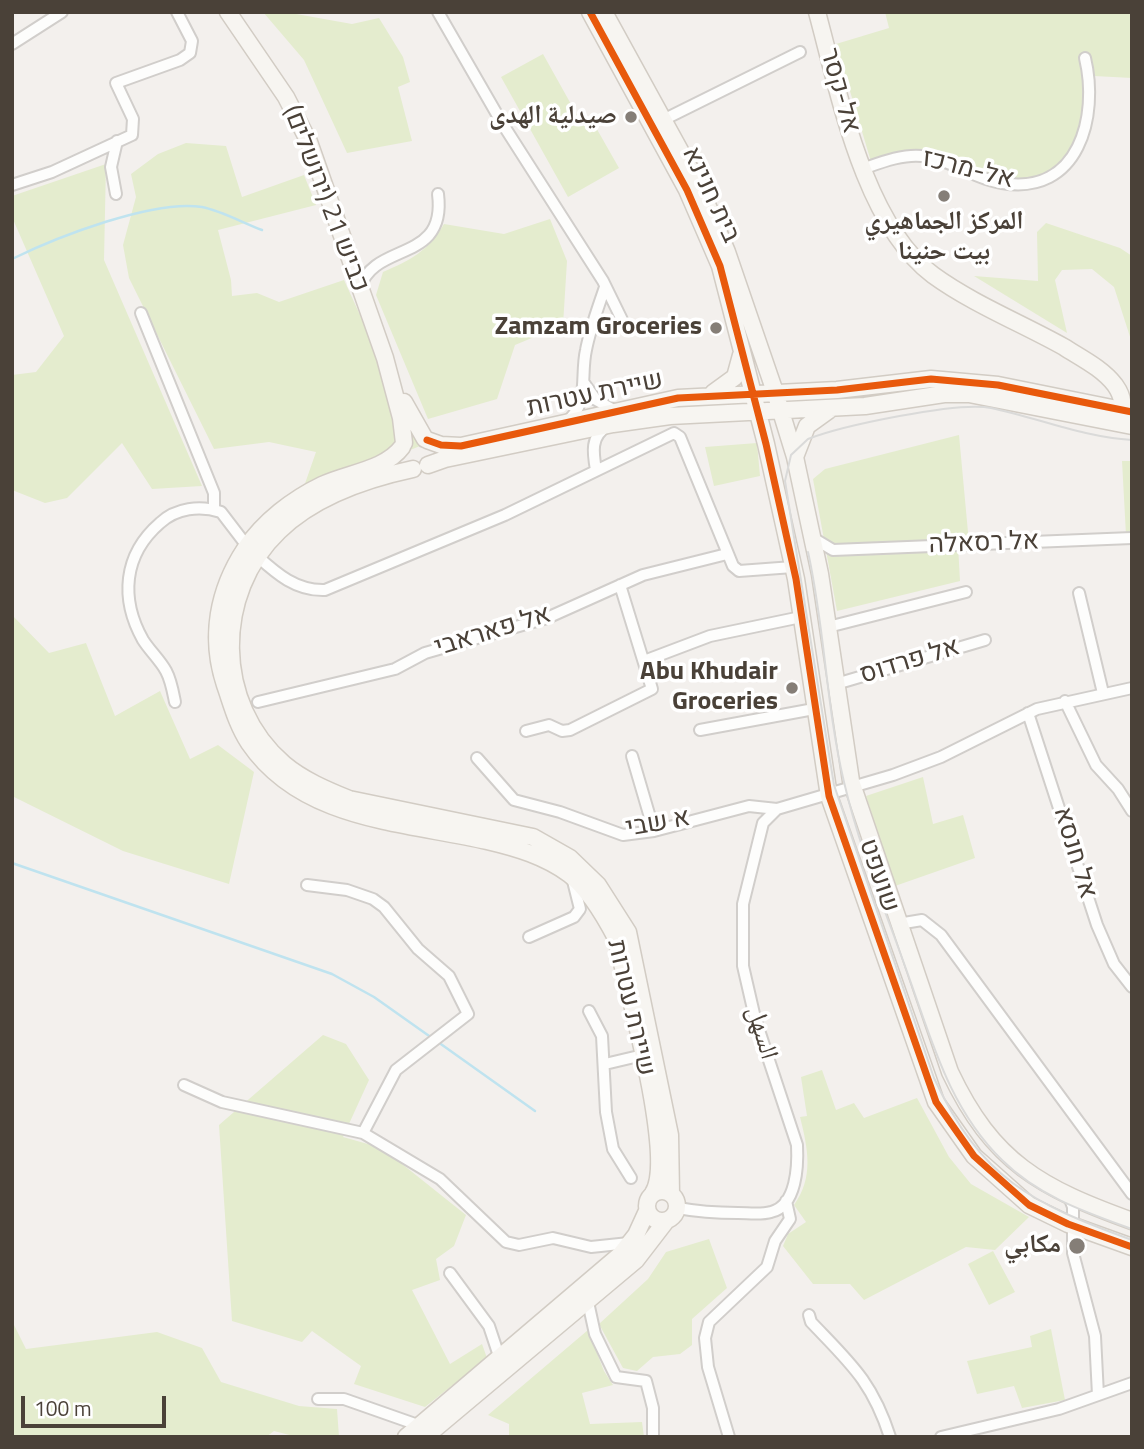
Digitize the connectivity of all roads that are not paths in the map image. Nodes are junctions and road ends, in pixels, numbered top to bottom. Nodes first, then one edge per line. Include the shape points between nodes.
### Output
1 (62, 12) edge
2 (177, 12) edge
3 (228, 12) edge
4 (438, 12) edge
5 (590, 12) edge
6 (604, 12) edge
7 (817, 12) edge
8 (12, 44) edge
9 (800, 52) dead end
10 (1085, 58) dead end
11 (665, 119) junction
12 (117, 141) junction
13 (864, 168) junction
14 (12, 185) edge
15 (116, 194) dead end
16 (438, 194) dead end
17 (347, 251) junction
18 (379, 262) junction
19 (605, 287) junction
20 (360, 288) junction
21 (141, 313) dead end
22 (626, 328) dead end
23 (742, 349) junction
24 (385, 358) junction
25 (1099, 369) junction
26 (584, 383) junction
27 (1109, 383) junction
28 (775, 392) junction
29 (753, 393) junction
30 (707, 395) junction
31 (1087, 405) junction
32 (834, 407) junction
33 (780, 409) junction
34 (757, 410) junction
35 (716, 412) junction
36 (615, 417) junction
37 (1123, 417) edge
38 (566, 428) junction
39 (763, 434) junction
40 (426, 439) junction
41 (403, 445) junction
42 (594, 455) junction
43 (795, 457) junction
44 (421, 467) junction
45 (596, 470) junction
46 (214, 510) junction
47 (811, 536) junction
48 (1132, 538) edge
49 (836, 550) junction
50 (252, 551) junction
51 (727, 554) junction
52 (818, 563) junction
53 (793, 567) junction
54 (620, 585) junction
55 (966, 592) dead end
56 (1079, 593) dead end
57 (801, 617) junction
58 (828, 627) junction
59 (985, 640) dead end
60 (644, 661) junction
61 (836, 684) junction
62 (1132, 688) edge
63 (1102, 693) junction
64 (1065, 701) junction
65 (175, 702) dead end
66 (258, 702) dead end
67 (814, 709) junction
68 (1028, 713) junction
69 (700, 730) dead end
70 (526, 732) dead end
71 (632, 756) dead end
72 (477, 758) dead end
73 (853, 789) junction
74 (829, 796) junction
75 (777, 809) junction
76 (1132, 811) edge
77 (654, 831) junction
78 (572, 876) junction
79 (307, 885) dead end
80 (898, 924) junction
81 (529, 937) dead end
82 (1132, 987) edge
83 (589, 1011) dead end
84 (643, 1055) junction
85 (605, 1064) junction
86 (184, 1084) dead end
87 (363, 1133) junction
88 (631, 1178) dead end
89 (653, 1193) junction
90 (1132, 1194) edge
91 (1069, 1197) junction
92 (675, 1201) junction
93 (786, 1201) junction
94 (647, 1211) junction
95 (1104, 1211) junction
96 (1132, 1221) edge
97 (666, 1222) junction
98 (1073, 1226) junction
99 (629, 1243) junction
100 (1132, 1247) edge
101 (450, 1273) dead end
102 (588, 1302) junction
103 (809, 1315) dead end
104 (499, 1356) junction
105 (1132, 1383) edge
106 (1097, 1395) junction
107 (318, 1399) dead end
108 (416, 1433) edge
109 (653, 1437) edge
110 (729, 1437) edge
111 (890, 1437) edge
112 (941, 1437) edge

1 - 8 street
2 - 12 street via 192,41 190,53 116,83 133,119 132,135
3 - 17 street, כביש 21 (ירושלים) via 281,89 304,132
4 - 19 street
5 - 23 street, בית חנינא via 687,190 720,266
6 - 11 street, בית חנינא
7 - 13 street, אל-קסר
9 - 11 street
10 - 13 street, אל-מרכז via 1091,98 1085,135 1073,155 1050,177 1035,183 1002,183 919,155
11 - 28 street, בית חנינא via 727,252
12 - 14 street
12 - 15 street via 111,167
13 - 25 street via 891,232 918,264
16 - 18 street via 438,213 429,234 406,253
17 - 18 street via 359,260
17 - 20 street, כביש 21 (ירושלים)
18 - 20 street
19 - 22 street
19 - 26 street via 585,355
20 - 24 street, כביש 21 (ירושלים)
21 - 46 street via 214,493
23 - 29 street, בית חנינא
23 - 30 street via 735,377
24 - 40 street, כביש 21 (ירושלים)
24 - 41 street, כביש 21 (ירושלים) via 401,418
25 - 27 street
25 - 37 street via 1117,388
26 - 36 street
26 - 38 street via 579,405
27 - 31 street via 1101,398
27 - 37 street
28 - 29 street, שיירת עטרות
28 - 31 street, שיירת עטרות via 944,378
28 - 33 street, בית חנינא
29 - 30 street, שיירת עטרות
29 - 34 street, בית חנינא
30 - 36 street, שיירת עטרות
31 - 37 street, שיירת עטרות
32 - 33 street, שיירת עטרות
32 - 37 street, שיירת עטרות via 958,393
32 - 43 street via 807,426
33 - 34 street, שיירת עטרות
33 - 43 street, שועפט
34 - 35 street, שיירת עטרות
34 - 39 street, שועפט
35 - 36 street, שיירת עטרות
35 - 39 street
36 - 38 street, שיירת עטרות
36 - 42 street via 599,433
38 - 40 street, שיירת עטרות via 461,446
38 - 42 street
38 - 44 street, שיירת עטרות
39 - 53 street, שועפט
40 - 41 street via 416,437
40 - 44 street via 433,450
41 - 44 street via 403,462
41 - 50 street, שיירת עטרות via 384,462 306,494 271,519
42 - 45 street
43 - 47 street, שועפט
44 - 50 street, שיירת עטרות via 313,505
45 - 50 street via 493,520 325,590 312,591 283,580
45 - 51 street via 677,434
46 - 50 street via 230,522
46 - 65 street via 197,507 164,518 139,545 130,564 127,581 132,618 168,673
47 - 49 street via 825,548
47 - 52 street, שועפט
48 - 49 street, אל רסאלה
49 - 52 street
50 - 78 street, שיירת עטרות via 222,599 216,624 219,662 239,726 272,769 293,787 341,811 527,851
50 - 92 street, שיירת עטרות via 229,626 231,654 246,713 256,732 284,763 321,788 349,799 533,837 581,866 609,898 628,932 655,1054 670,1135
51 - 53 street via 738,571
51 - 54 street, אל פאראבי via 689,561
52 - 58 street, שועפט
53 - 57 street, שועפט
54 - 60 street
54 - 66 street, אל פאראבי via 547,618 425,653 395,668
55 - 58 street
56 - 63 street
57 - 60 street via 710,636
57 - 67 street, שועפט
58 - 61 street, שועפט
59 - 61 street, אל פרדוס
60 - 70 street via 652,690 570,730 550,724
61 - 73 street, שועפט
62 - 63 street
63 - 64 street
64 - 68 street
64 - 76 street via 1096,765
67 - 69 street
67 - 74 street, שועפט
68 - 73 street via 941,757
68 - 82 street, אל חנסא via 1097,925 1114,964
71 - 77 street
72 - 77 street, א שבי via 514,800 623,835
73 - 74 street
73 - 80 street, שועפט
74 - 75 street
74 - 98 street, שועפט via 919,1058 946,1120 1001,1183 1030,1205
75 - 77 street, א שבי via 750,806
75 - 93 street, السهل via 762,823 757,840 743,904 742,940 755,1018 797,1145 798,1165
78 - 81 street via 580,909 574,917
78 - 84 street, שיירת עטרות via 616,938
79 - 87 street via 347,890 384,907 418,949 449,976 468,1014 396,1070
80 - 90 street via 922,920 941,935
80 - 91 street, שועפט via 950,1072 968,1108 1009,1157 1043,1185
83 - 85 street via 602,1036
84 - 85 street
84 - 89 street, שיירת עטרות via 658,1138
85 - 88 street via 610,1135 619,1162
86 - 87 street via 222,1102
87 - 99 street via 440,1179 506,1242 519,1245 553,1238 591,1247
89 - 92 street via 664,1191
89 - 94 street
91 - 95 street, שועפט
91 - 98 street
92 - 93 street via 704,1213 773,1212
92 - 97 street via 675,1216
93 - 110 street, السهل via 790,1219 775,1241 767,1267 715,1314 705,1338 713,1391
94 - 97 street via 655,1220
94 - 99 street
95 - 96 street, שועפט
95 - 98 street via 1086,1212
97 - 102 street via 636,1260
98 - 100 street, שועפט
98 - 106 street via 1073,1253 1095,1336
99 - 104 street
101 - 104 street via 489,1326
102 - 108 street
102 - 109 street via 595,1334 616,1377 646,1381 653,1408
103 - 111 street via 872,1389
104 - 108 street
105 - 106 street
106 - 112 street via 1059,1409
107 - 108 street via 344,1399

